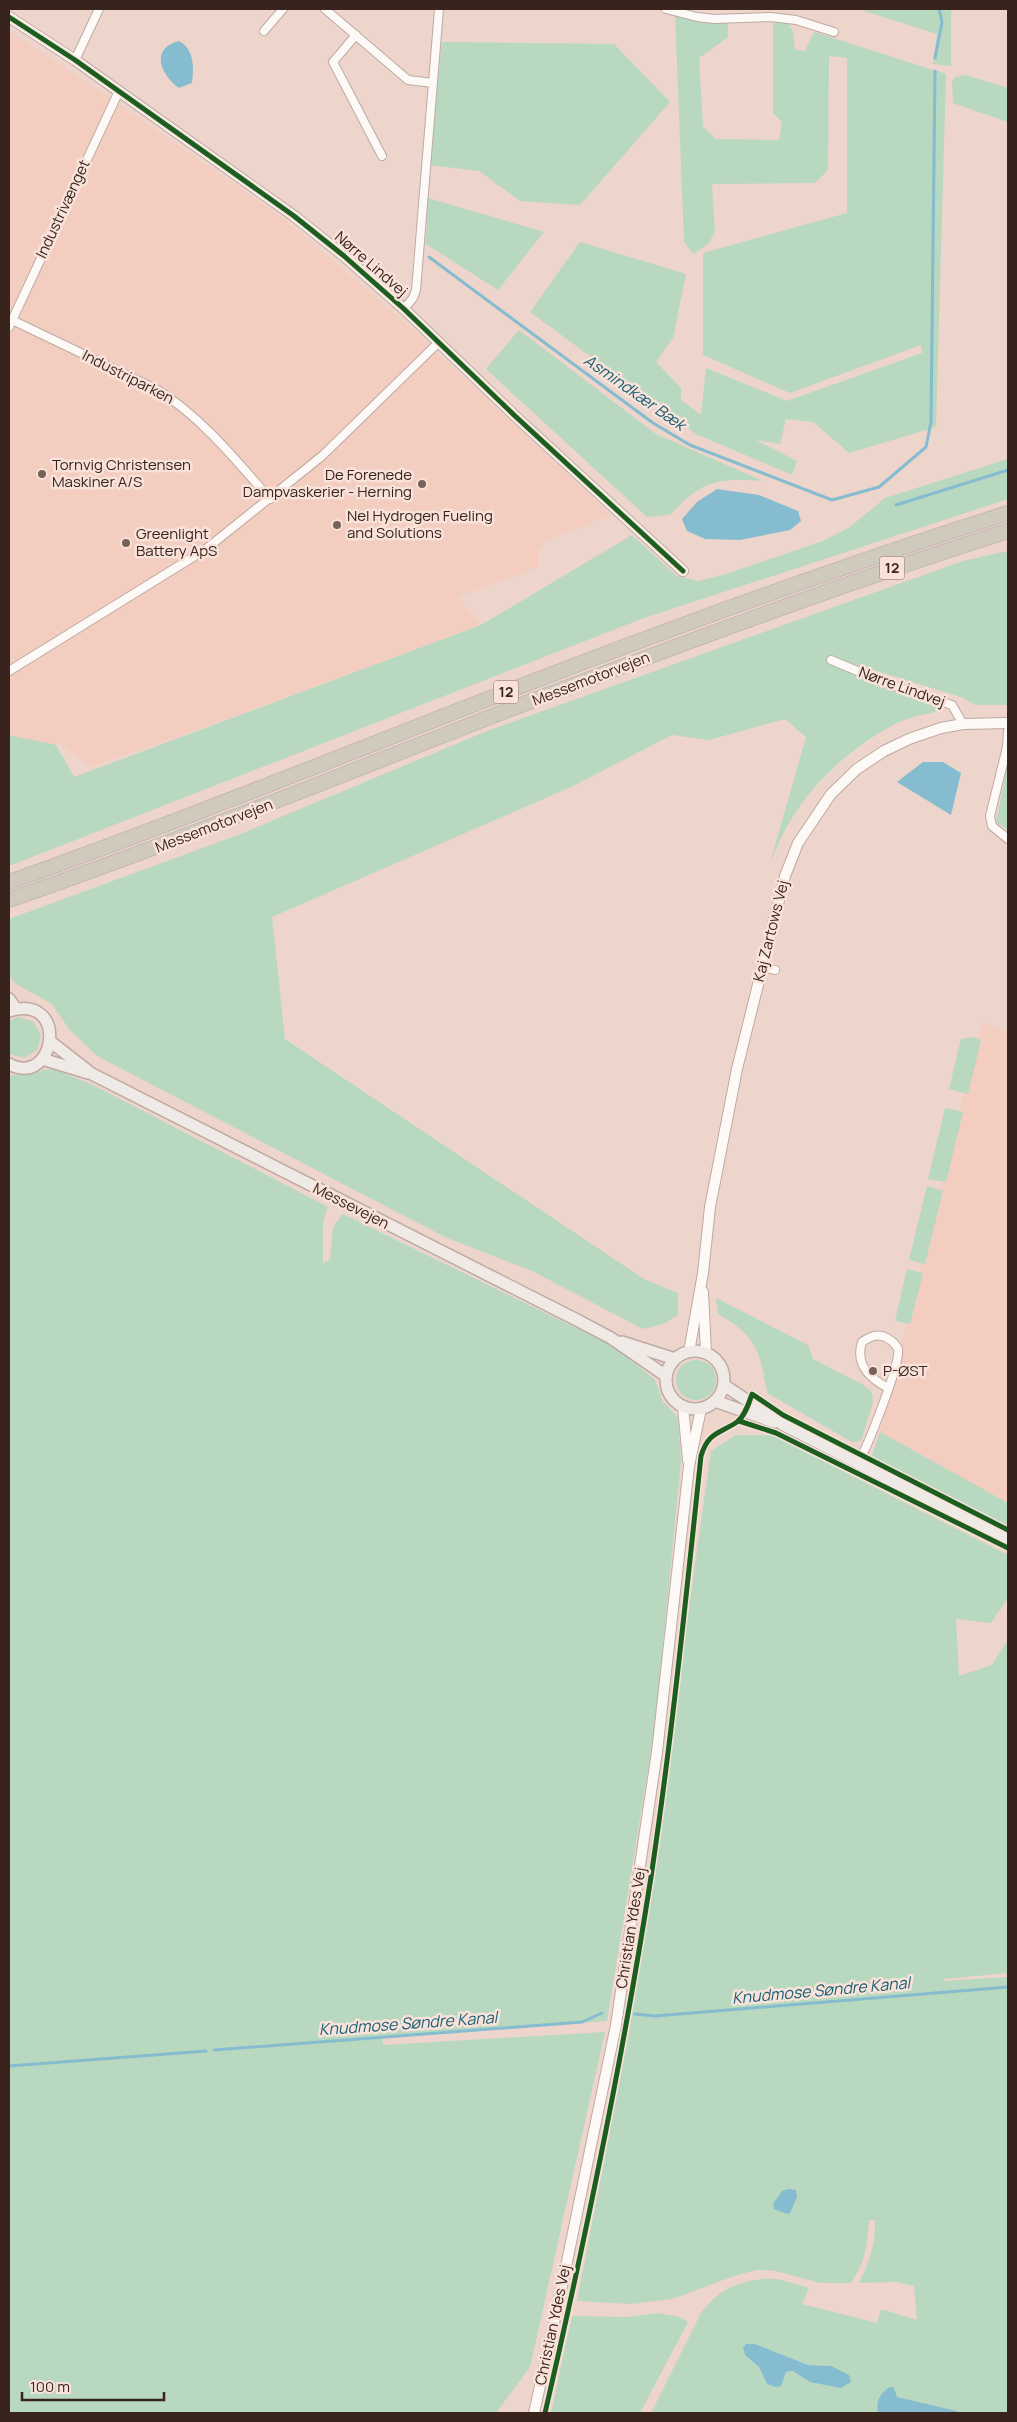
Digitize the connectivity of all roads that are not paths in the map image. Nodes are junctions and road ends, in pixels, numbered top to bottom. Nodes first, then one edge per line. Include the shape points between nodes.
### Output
1 (99, 9) edge
2 (283, 9) edge
3 (325, 9) edge
4 (439, 9) edge
5 (666, 9) edge
6 (9, 17) edge
7 (264, 31) dead end
8 (834, 32) dead end
9 (356, 35) junction
10 (75, 60) junction
11 (433, 83) junction
12 (119, 92) junction
13 (382, 156) dead end
14 (404, 309) junction
15 (10, 324) edge
16 (439, 342) junction
17 (270, 499) junction
18 (1008, 513) edge
19 (1008, 531) edge
20 (683, 571) dead end
21 (831, 660) dead end
22 (9, 671) edge
23 (1008, 723) edge
24 (963, 724) junction
25 (1008, 731) edge
26 (1008, 839) edge
27 (9, 882) edge
28 (9, 900) edge
29 (762, 967) junction
30 (775, 970) dead end
31 (9, 999) edge
32 (12, 1010) edge
33 (51, 1042) junction
34 (42, 1059) junction
35 (9, 1064) edge
36 (92, 1074) junction
37 (703, 1273) junction
38 (611, 1338) junction
39 (689, 1352) junction
40 (706, 1353) junction
41 (675, 1359) junction
42 (666, 1376) junction
43 (724, 1385) junction
44 (888, 1388) junction
45 (715, 1402) junction
46 (683, 1407) junction
47 (701, 1409) junction
48 (782, 1424) junction
49 (858, 1463) junction
50 (689, 1466) junction
51 (1008, 1540) edge
52 (534, 2413) edge

1 - 10 street
2 - 7 street
3 - 9 street
4 - 11 street, Nørre Lindvej
5 - 8 street via 697,18 796,20
6 - 10 street, Nørre Lindvej
9 - 11 street via 408,80
9 - 13 street via 333,62
10 - 12 street, Nørre Lindvej
11 - 14 street, Nørre Lindvej via 416,290
12 - 14 street, Nørre Lindvej via 294,216
12 - 15 street, Industrivænget
14 - 16 street, Nørre Lindvej
15 - 17 street, Industriparken via 158,390 181,405 207,427
16 - 17 street via 322,456
16 - 20 street, Nørre Lindvej
17 - 22 street via 206,549
18 - 27 highway, Messemotorvejen / 12 via 887,551 541,678 125,841
19 - 28 highway, Messemotorvejen / 12 via 895,567 778,610 541,698 132,858
21 - 24 street, Nørre Lindvej via 952,705
23 - 24 street, Kaj Zartows Vej
24 - 29 street, Kaj Zartows Vej via 941,728 884,751 856,769 831,794 798,843 785,876
25 - 26 street via 1008,747 990,816 992,826
29 - 30 street
29 - 37 street, Kaj Zartows Vej via 724,1129 710,1207
31 - 32 main road
32 - 33 main road via 29,1009 39,1013 51,1031
33 - 34 main road
33 - 36 main road, Messevejen
34 - 35 main road via 22,1067
34 - 36 main road, Messevejen
36 - 38 main road, Messevejen
37 - 39 street, Kaj Zartows Vej
37 - 40 street, Kaj Zartows Vej
38 - 41 main road, Messevejen
38 - 42 main road, Messevejen
39 - 40 main road
39 - 41 main road
40 - 43 main road via 721,1368
41 - 42 main road
42 - 46 main road via 670,1395
43 - 45 main road
43 - 48 main road
44 - 44 street via 898,1350 895,1343 885,1337 872,1335 862,1342 859,1353 872,1378
44 - 49 street
45 - 47 main road
45 - 48 main road
46 - 47 main road
46 - 50 street, Christian Ydes Vej
47 - 50 street, Christian Ydes Vej
48 - 49 main road
49 - 51 main road
50 - 52 street, Christian Ydes Vej via 657,1752 620,1997

